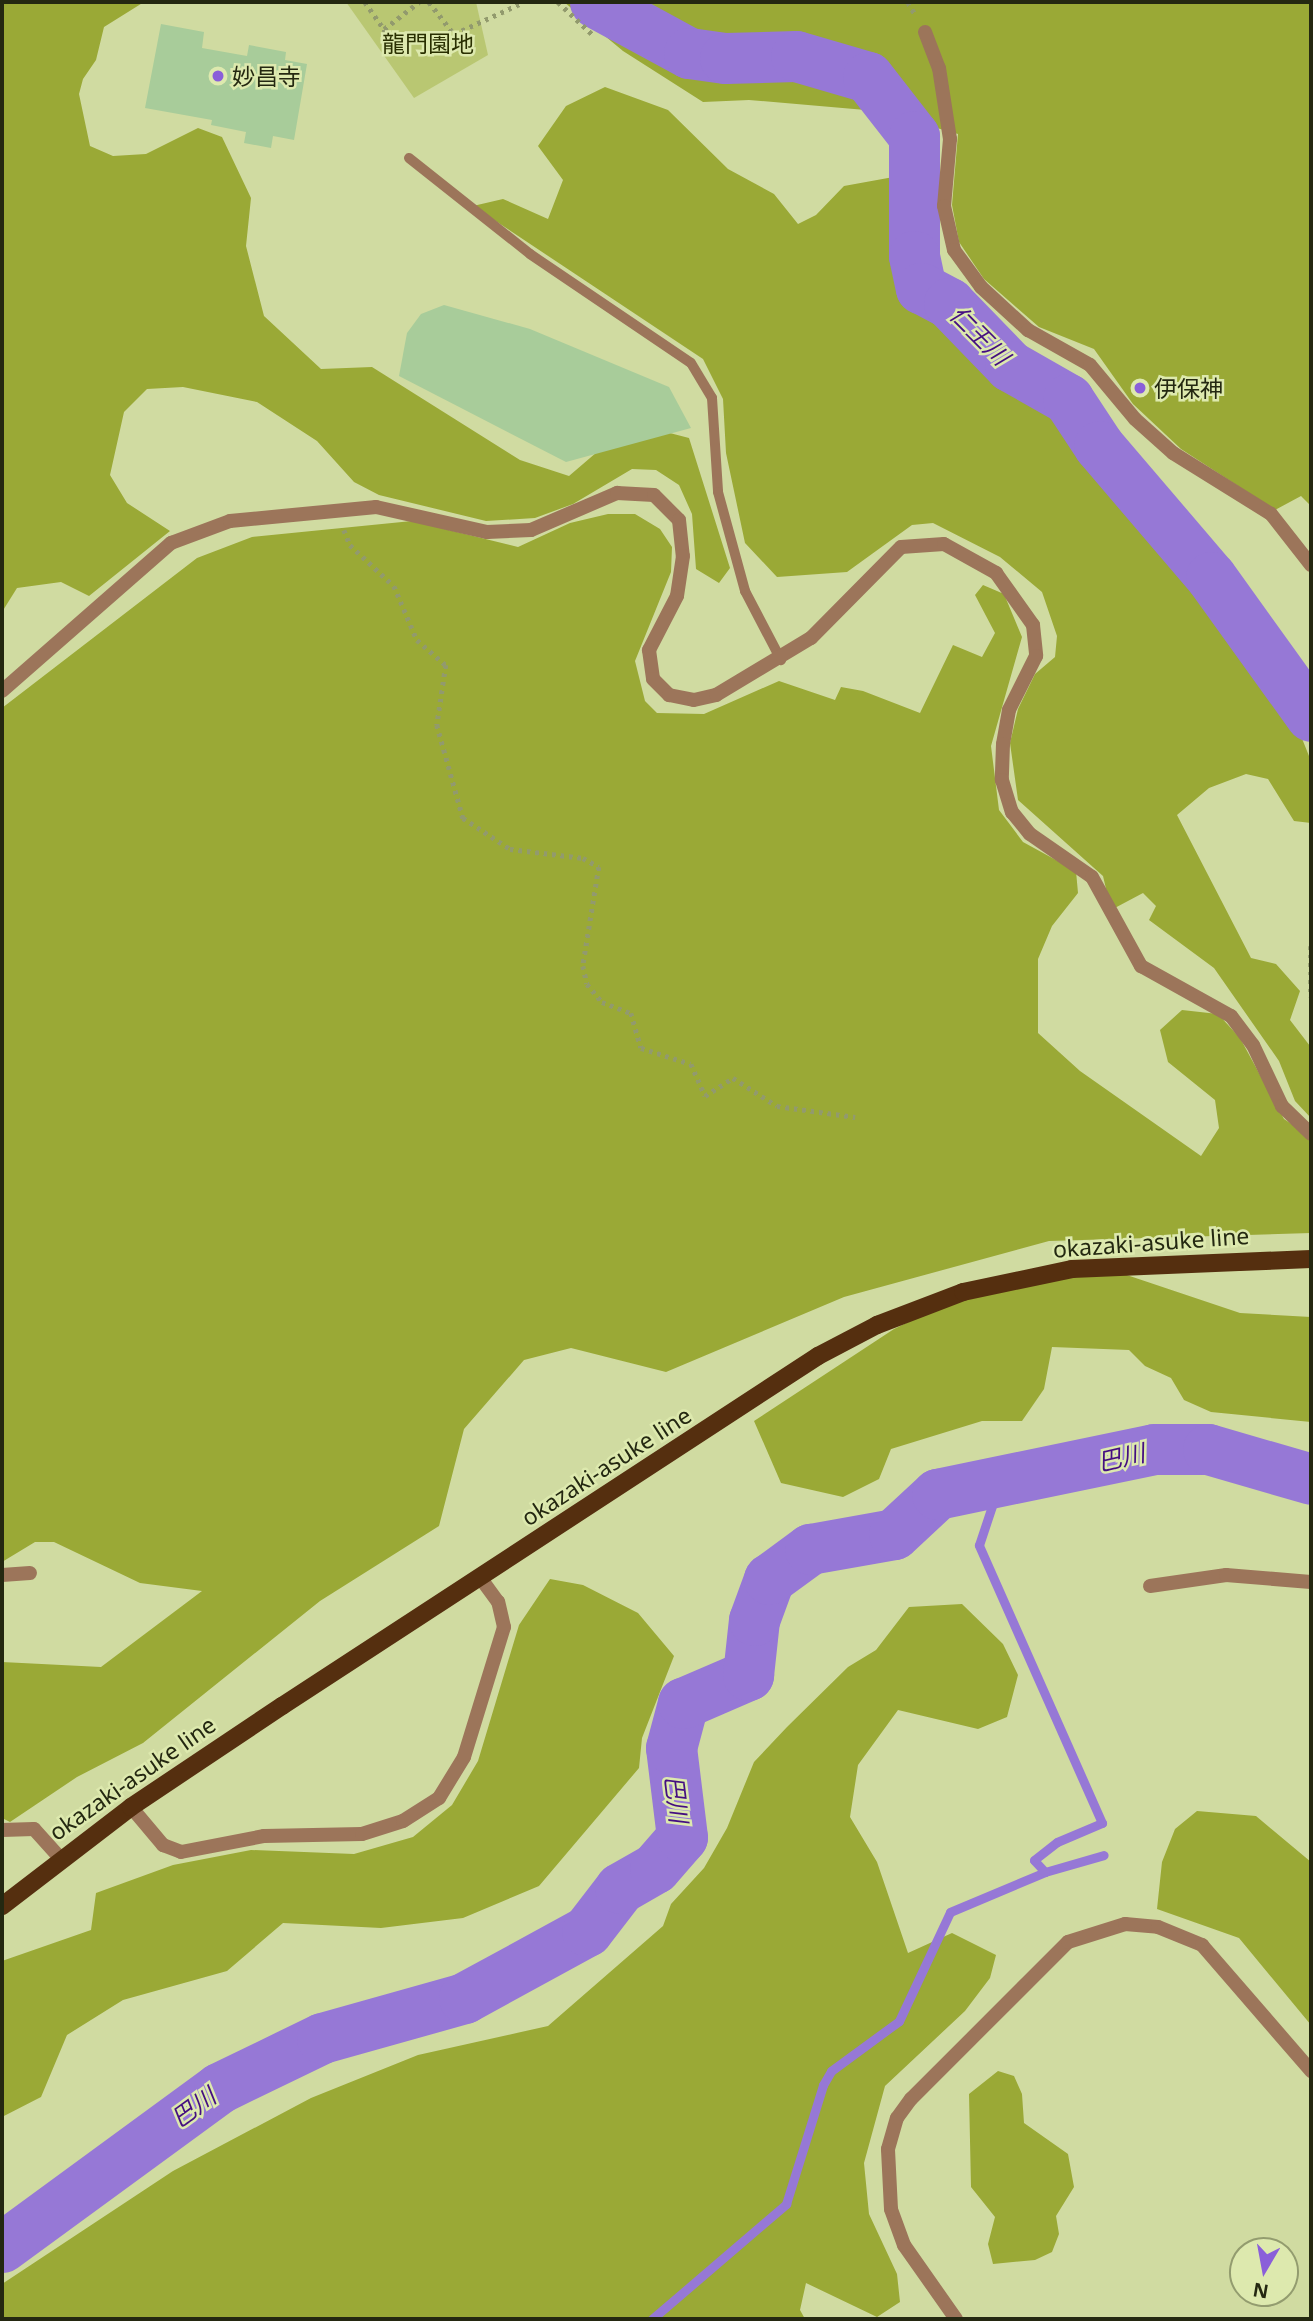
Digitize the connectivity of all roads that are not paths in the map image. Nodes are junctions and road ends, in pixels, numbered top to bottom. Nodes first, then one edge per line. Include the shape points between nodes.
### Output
1 (925, 32) dead end
2 (409, 158) dead end
3 (1311, 565) edge
4 (781, 660) junction
5 (2, 691) edge
6 (1311, 1134) edge
7 (1311, 1259) edge
8 (30, 1573) dead end
9 (2, 1575) edge
10 (481, 1579) junction
11 (1311, 1582) edge
12 (1150, 1586) dead end
13 (131, 1807) junction
14 (2, 1830) edge
15 (60, 1858) junction
16 (2, 1906) edge
17 (1311, 2071) edge
18 (956, 2319) edge

1 - 3 street via 939,68 950,139 944,206 954,250 981,287 1028,330 1090,365 1135,419 1173,453 1271,514
2 - 4 lane via 530,254 691,363 712,398 718,492 741,578
4 - 5 street via 716,695 694,700 668,695 653,679 649,650 677,596 683,556 679,520 654,495 617,493 531,530 486,532 376,507 230,521 171,543
4 - 6 street via 811,638 901,547 944,544 996,573 1033,625 1036,656 1009,710 1003,744 1002,780 1012,812 1030,834 1091,877 1141,966 1231,1016 1253,1045 1282,1106
7 - 10 main road, okazaki-asuke line via 1072,1269 963,1292 877,1325 807,1363
8 - 9 street
10 - 13 main road, okazaki-asuke line
10 - 13 street via 498,1601 504,1628 464,1757 439,1798 403,1821 362,1834 264,1836 181,1852 163,1845
11 - 12 street via 1226,1575
13 - 15 main road, okazaki-asuke line
14 - 15 street via 34,1829
15 - 16 main road, okazaki-asuke line
17 - 18 street via 1202,1945 1158,1927 1125,1924 1068,1942 911,2099 891,2138 886,2178 891,2210 904,2245

